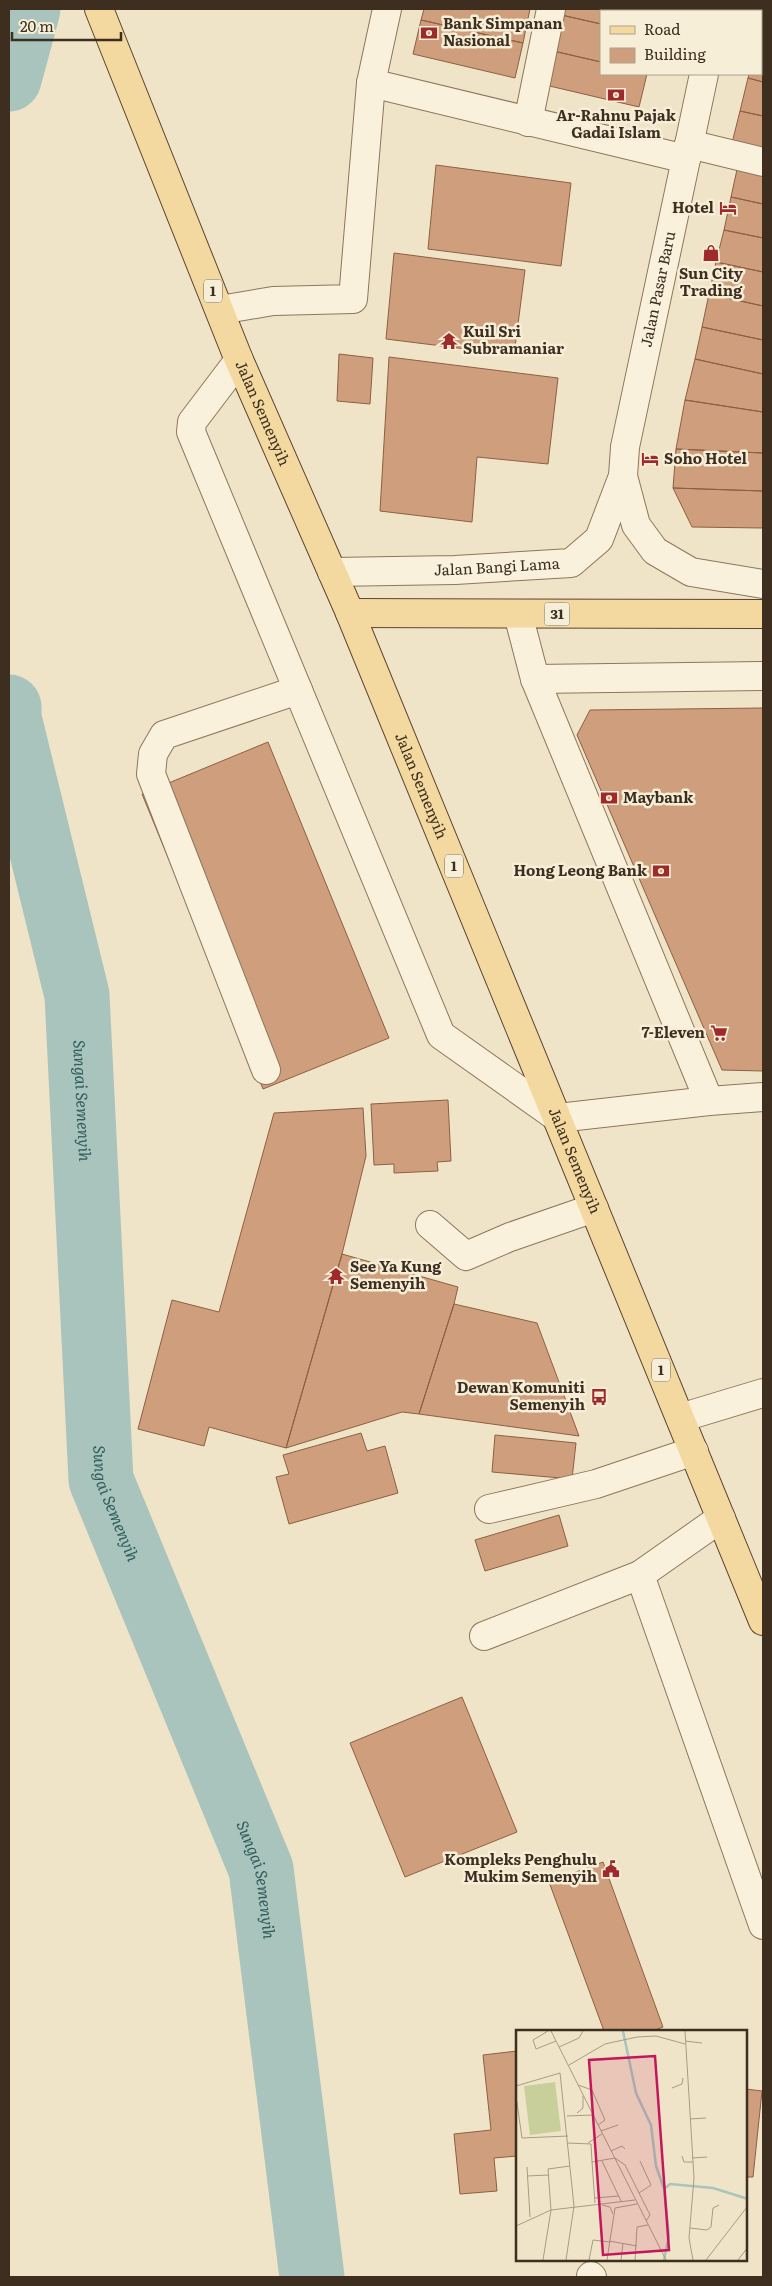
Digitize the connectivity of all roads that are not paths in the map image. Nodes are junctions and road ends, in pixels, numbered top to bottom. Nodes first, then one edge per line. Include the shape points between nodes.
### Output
1 (99, 9) edge
2 (388, 9) edge
3 (551, 9) edge
4 (704, 75) edge
5 (371, 83) junction
6 (528, 122) junction
7 (687, 151) junction
8 (763, 162) edge
9 (220, 310) junction
10 (239, 360) junction
11 (623, 476) junction
12 (332, 572) junction
13 (763, 584) edge
14 (350, 613) junction
15 (518, 614) junction
16 (763, 614) edge
17 (763, 676) edge
18 (536, 679) junction
19 (298, 690) junction
20 (266, 1070) dead end
21 (763, 1097) edge
22 (709, 1101) junction
23 (558, 1118) junction
24 (594, 1208) junction
25 (430, 1225) dead end
26 (763, 1393) edge
27 (680, 1418) junction
28 (694, 1450) junction
29 (489, 1509) dead end
30 (721, 1518) junction
31 (640, 1574) junction
32 (763, 1621) edge
33 (484, 1636) dead end
34 (763, 1925) edge

1 - 9 main road, Jalan Semenyih / 1
2 - 5 street
3 - 6 street
4 - 7 street, Jalan Pasar Baru
5 - 6 street
5 - 9 street via 354,298 273,301
6 - 7 street
7 - 8 street
7 - 11 street, Jalan Pasar Baru via 625,446
9 - 10 main road, Jalan Semenyih / 1
10 - 12 main road, Jalan Semenyih / 1
10 - 19 street via 192,422 191,432
11 - 12 street, Jalan Bangi Lama via 599,539 571,563 455,570
11 - 13 street via 636,525 655,550 691,572
12 - 14 main road, Jalan Semenyih / 1
14 - 15 main road, 31
14 - 23 main road, Jalan Semenyih / 1
15 - 16 main road, 31
15 - 18 street
17 - 18 street
18 - 22 street
19 - 20 street via 164,735 153,754 151,774
19 - 23 street via 441,1035
21 - 22 street
22 - 23 street
23 - 24 main road, Jalan Semenyih / 1
24 - 25 street via 466,1256
24 - 27 main road, Jalan Semenyih / 1
26 - 27 street
27 - 28 main road, Jalan Semenyih / 1
28 - 29 street via 596,1484
28 - 30 main road, Jalan Semenyih / 1
30 - 31 street
30 - 32 main road, Jalan Semenyih / 1
31 - 33 street
31 - 34 street

